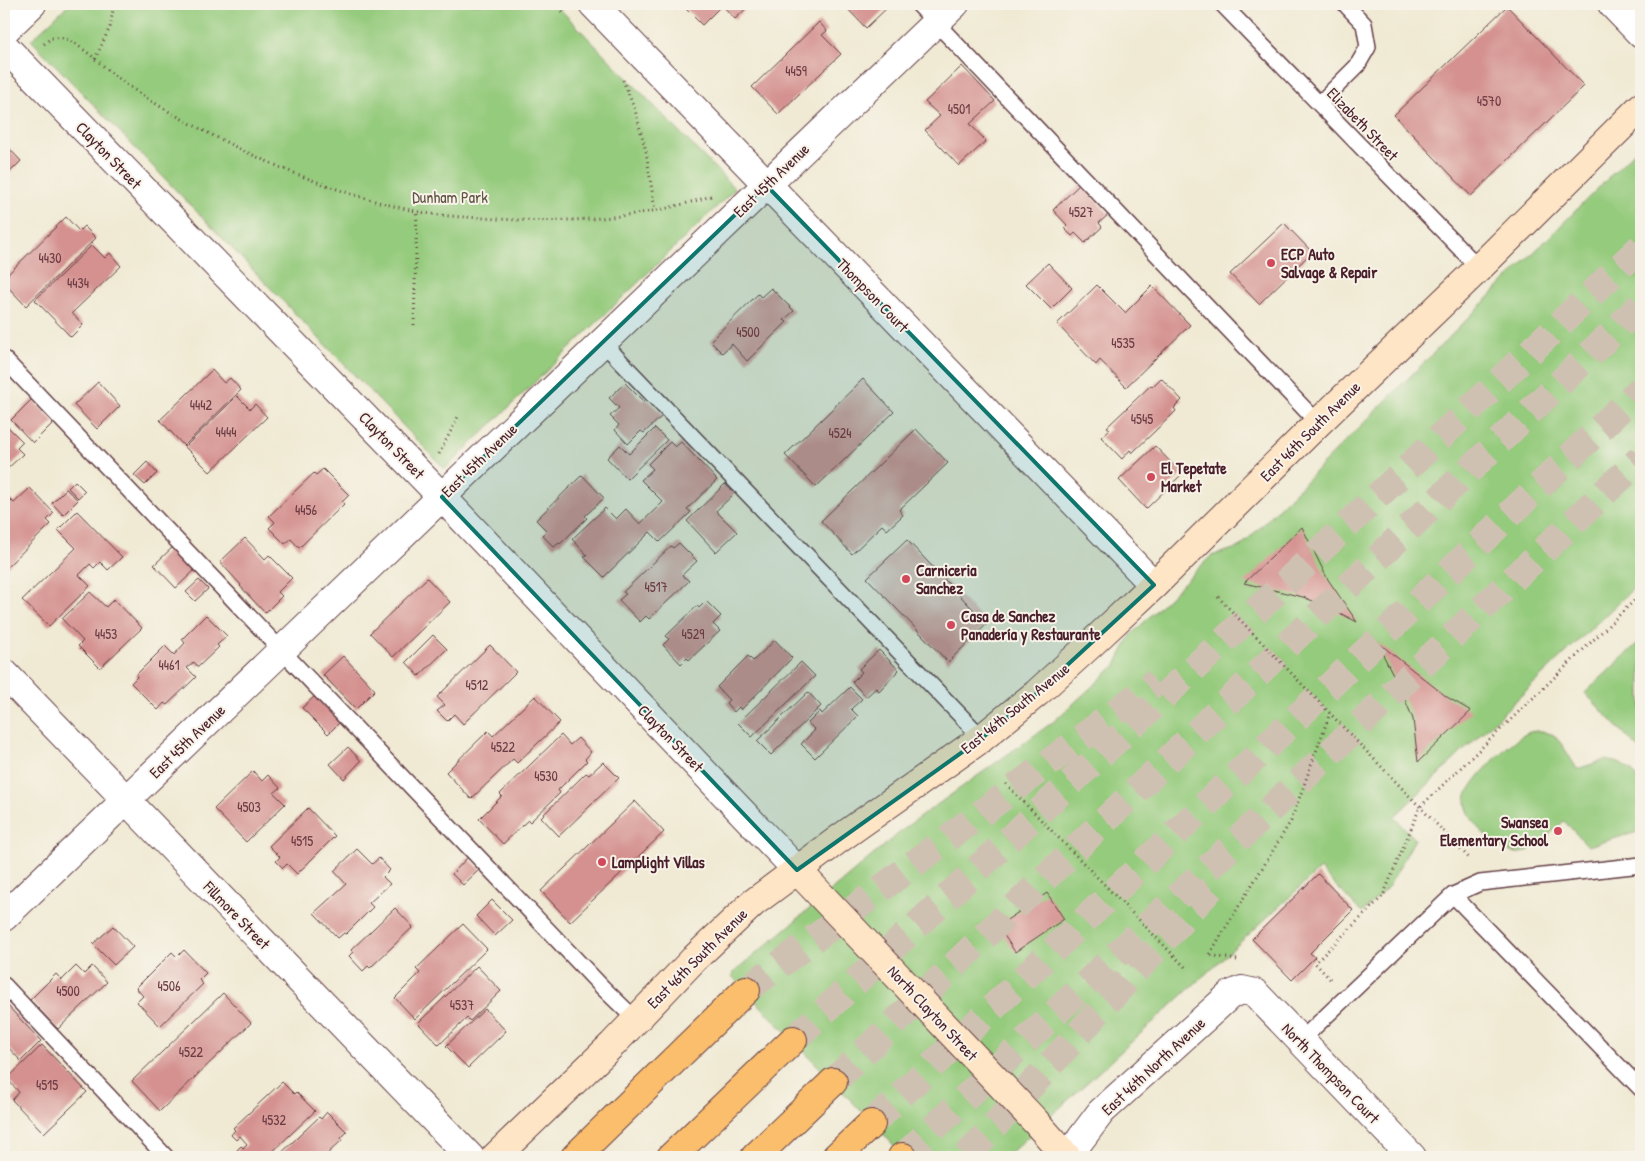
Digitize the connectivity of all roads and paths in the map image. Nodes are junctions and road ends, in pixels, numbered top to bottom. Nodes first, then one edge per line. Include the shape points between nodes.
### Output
1 (32, 4) edge
2 (114, 4) edge
3 (555, 4) edge
4 (592, 4) edge
5 (955, 4) edge
6 (1222, 4) edge
7 (1345, 4) edge
8 (1612, 4) edge
9 (927, 13) edge
10 (568, 17) dead end
11 (4, 31) edge
12 (1641, 34) edge
13 (51, 38) dead end
14 (4, 46) edge
15 (95, 59) junction
16 (622, 78) dead end
17 (1319, 104) junction
18 (1641, 107) edge
19 (766, 185) junction
20 (712, 195) dead end
21 (655, 210) junction
22 (417, 211) junction
23 (1479, 268) junction
24 (414, 325) dead end
25 (602, 342) junction
26 (4, 359) edge
27 (458, 417) dead end
28 (1318, 423) junction
29 (440, 453) dead end
30 (442, 497) junction
31 (1154, 585) junction
32 (1641, 594) edge
33 (1218, 597) dead end
34 (281, 651) junction
35 (4, 673) edge
36 (1330, 713) junction
37 (982, 738) junction
38 (1006, 784) dead end
39 (126, 800) junction
40 (1420, 807) junction
41 (1471, 860) dead end
42 (1641, 865) edge
43 (798, 870) junction
44 (1453, 895) junction
45 (4, 917) edge
46 (1209, 955) dead end
47 (1184, 967) dead end
48 (1334, 984) dead end
49 (4, 985) edge
50 (746, 990) tunnel mouth
51 (1249, 990) joint
52 (636, 1020) junction
53 (793, 1040) tunnel mouth
54 (1301, 1040) junction
55 (833, 1082) tunnel mouth
56 (1641, 1089) edge
57 (871, 1124) tunnel mouth
58 (166, 1157) edge
59 (470, 1157) edge
60 (495, 1157) edge
61 (575, 1157) edge
62 (671, 1157) edge
63 (755, 1157) edge
64 (836, 1157) edge
65 (1068, 1157) edge
66 (1412, 1157) edge

1 - 11 street
2 - 15 path via 110,28
3 - 10 path
4 - 19 street, Thompson Court
5 - 9 street, East 45th Avenue
6 - 17 lane, Elizabeth Street
7 - 17 lane via 1364,24 1368,47 1357,66
8 - 12 street
9 - 19 street, East 45th Avenue
9 - 28 lane
13 - 15 path via 64,38
14 - 30 street, Clayton Street
15 - 22 path via 146,99 235,146 322,184
16 - 21 path via 646,151
17 - 23 lane, Elizabeth Street
18 - 23 main road, East 46th South Avenue
19 - 25 street, East 45th Avenue
19 - 31 street, Thompson Court
20 - 21 path
21 - 22 path via 577,220 495,219
22 - 24 path
23 - 28 main road, East 46th South Avenue
25 - 30 street, East 45th Avenue
25 - 37 lane
26 - 34 lane
27 - 29 path
28 - 31 main road, East 46th South Avenue
30 - 34 street, East 45th Avenue
30 - 43 street, Clayton Street
31 - 37 main road, East 46th South Avenue via 1037,693
32 - 40 path
33 - 36 path
34 - 39 street, East 45th Avenue
34 - 52 lane
35 - 39 street, Fillmore Street
36 - 40 path
36 - 46 path via 1291,820
37 - 43 main road, East 46th South Avenue
38 - 47 path
39 - 45 street, East 45th Avenue
39 - 59 street, Fillmore Street
40 - 41 path
40 - 48 path via 1383,896 1315,963
42 - 44 lane via 1480,883
43 - 52 main road, East 46th South Avenue via 724,929
43 - 65 main road, North Clayton Street
44 - 54 lane
44 - 56 lane
49 - 58 lane
50 - 61 highway
51 - 54 street, North Thompson Court
51 - 65 street, East 46th North Avenue via 1230,995 1101,1112
52 - 60 main road, East 46th South Avenue
53 - 62 highway
54 - 66 street, North Thompson Court
55 - 63 highway
57 - 64 highway

